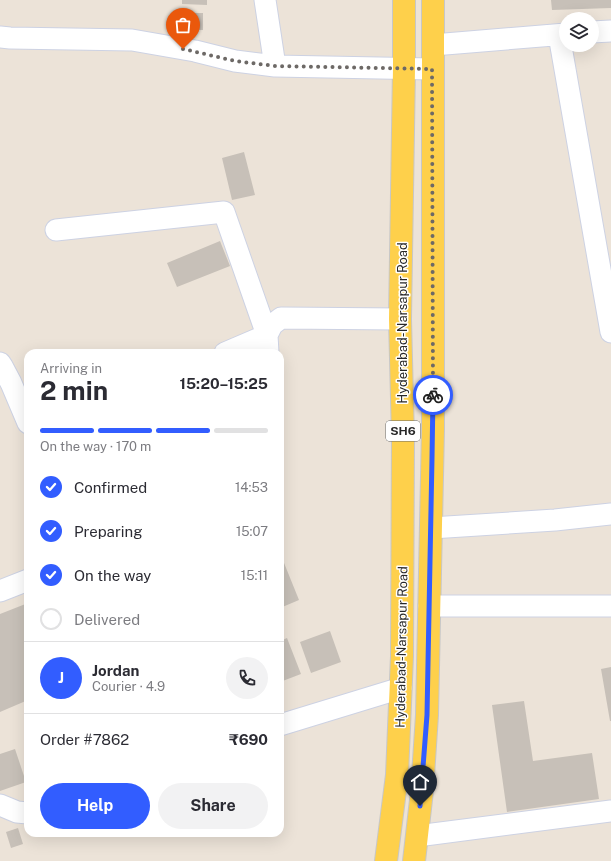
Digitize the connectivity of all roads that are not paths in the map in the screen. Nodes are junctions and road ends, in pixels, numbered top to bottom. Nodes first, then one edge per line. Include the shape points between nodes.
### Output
1 (265, 0) edge
2 (404, 0) edge
3 (432, 0) edge
4 (611, 31) edge
5 (599, 32) edge
6 (559, 35) edge
7 (0, 37) edge
8 (432, 45) junction
9 (565, 52) edge
10 (275, 66) junction
11 (404, 68) junction
12 (432, 69) junction
13 (56, 230) dead end
14 (400, 319) junction
15 (611, 332) edge
16 (268, 344) edge
17 (244, 349) edge
18 (0, 363) edge
19 (24, 414) edge
20 (611, 514) edge
21 (431, 528) junction
22 (24, 582) edge
23 (0, 591) edge
24 (429, 606) junction
25 (611, 606) edge
26 (401, 688) junction
27 (284, 724) edge
28 (0, 805) edge
29 (611, 811) edge
30 (24, 813) edge
31 (417, 836) junction
32 (386, 861) edge
33 (414, 861) edge

1 - 10 street
2 - 11 main road, Hyderabad-Narsapur Road / SH6
3 - 8 main road, Hyderabad-Narsapur Road / SH6
4 - 5 street
6 - 8 street
7 - 10 street via 132,40 235,61
8 - 12 main road, Hyderabad-Narsapur Road / SH6
9 - 15 street
10 - 11 street
11 - 12 street
11 - 14 main road, Hyderabad-Narsapur Road / SH6
12 - 21 main road, Hyderabad-Narsapur Road / SH6
13 - 16 street via 224,212
14 - 16 street via 281,318 272,325
14 - 26 main road, Hyderabad-Narsapur Road / SH6 via 403,438
16 - 17 street
18 - 19 street
20 - 21 street
21 - 24 main road, Hyderabad-Narsapur Road / SH6
22 - 23 street
24 - 25 street
24 - 31 main road, Hyderabad-Narsapur Road / SH6 via 427,715
26 - 27 street
26 - 32 main road, Hyderabad-Narsapur Road / SH6 via 397,775
28 - 30 street
29 - 31 street
31 - 33 main road, Hyderabad-Narsapur Road / SH6

